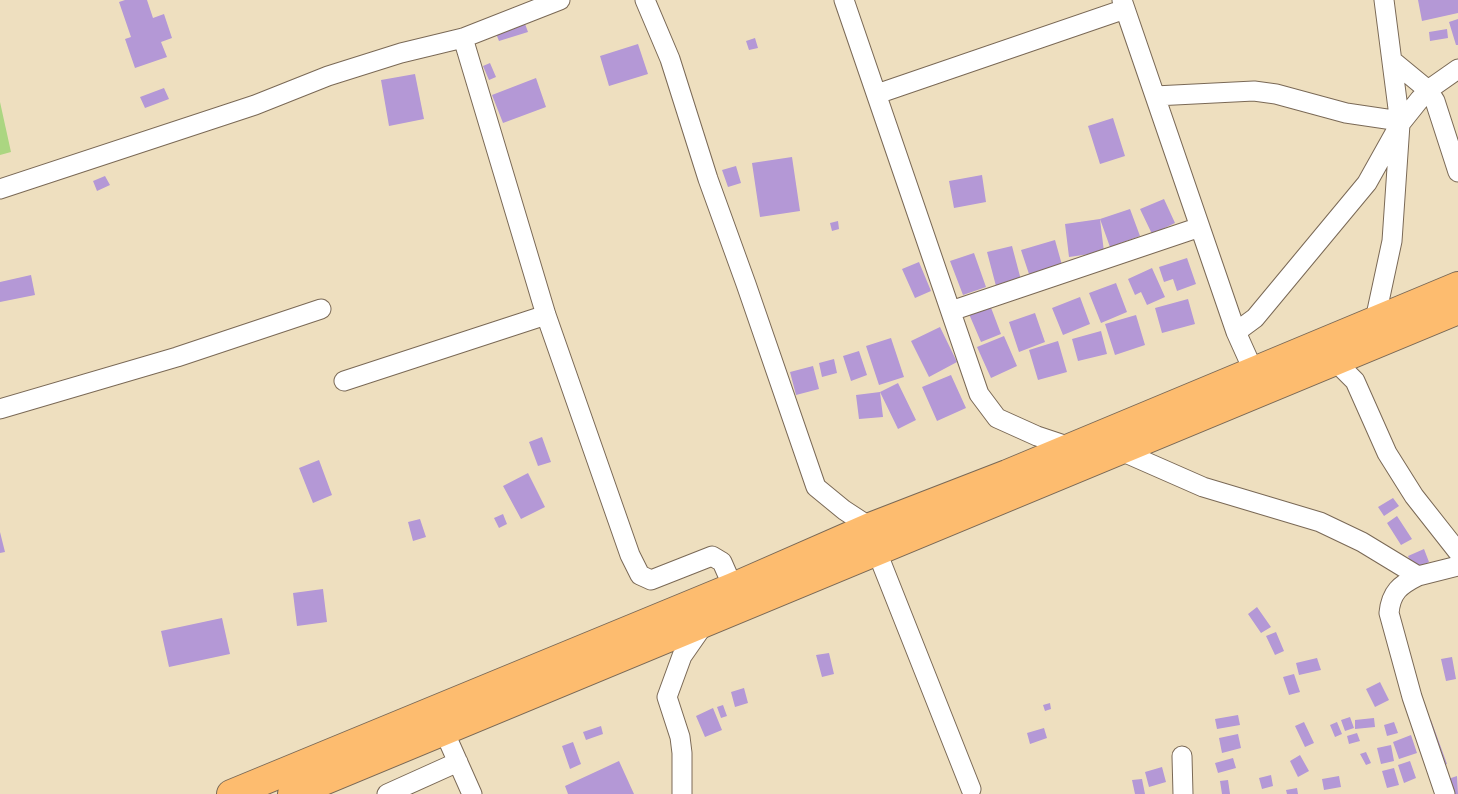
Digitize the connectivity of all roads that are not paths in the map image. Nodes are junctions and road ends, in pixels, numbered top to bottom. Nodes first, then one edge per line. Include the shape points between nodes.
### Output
1 (560, 0) edge
2 (646, 0) edge
3 (844, 0) edge
4 (1384, 0) edge
5 (1123, 4) edge
6 (463, 38) junction
7 (1394, 62) junction
8 (1458, 70) edge
9 (1428, 90) junction
10 (877, 94) junction
11 (1155, 96) junction
12 (1400, 123) junction
13 (1458, 172) edge
14 (0, 189) edge
15 (1200, 226) junction
16 (1458, 286) edge
17 (321, 309) dead end
18 (1458, 310) edge
19 (951, 311) junction
20 (546, 315) junction
21 (1375, 320) junction
22 (1236, 332) junction
23 (1335, 361) junction
24 (1254, 372) junction
25 (344, 381) dead end
26 (0, 409) edge
27 (1070, 447) junction
28 (1121, 451) junction
29 (873, 539) junction
30 (1458, 552) edge
31 (1458, 566) edge
32 (1418, 576) junction
33 (733, 587) junction
34 (705, 623) junction
35 (444, 730) junction
36 (1182, 756) dead end
37 (458, 762) junction
38 (971, 789) dead end
39 (231, 794) edge
40 (292, 794) edge
41 (387, 794) edge
42 (472, 794) edge
43 (682, 794) edge
44 (1182, 794) edge
45 (1445, 794) edge

1 - 6 street
2 - 29 street via 670,59 708,179 816,487
3 - 10 street
4 - 7 street
5 - 10 street
5 - 11 street
6 - 14 street via 328,76 255,105
6 - 20 street
7 - 9 street
7 - 12 street
8 - 9 street
9 - 12 street
9 - 13 street via 1440,112
10 - 19 street
11 - 12 street via 1254,91
11 - 15 street
12 - 21 street via 1392,241
12 - 22 street via 1367,183 1255,318
15 - 19 street
15 - 22 street
16 - 21 main road
17 - 26 street via 178,357
18 - 23 main road
19 - 27 street via 979,394 997,418
20 - 25 street
20 - 33 street via 640,575 651,580 712,556 722,562
21 - 24 main road
22 - 24 street
23 - 28 main road
23 - 30 street via 1355,381 1387,453 1414,496
24 - 27 main road
27 - 29 main road
28 - 29 main road
28 - 32 street via 1203,487 1320,522 1362,542
29 - 33 main road
29 - 34 main road
29 - 38 street
31 - 32 street
32 - 45 street via 1394,592 1389,613 1412,697
33 - 39 main road
34 - 35 main road
34 - 43 street via 682,656 667,697 680,736
35 - 37 street
35 - 40 main road
36 - 44 street
37 - 41 street
37 - 42 street

